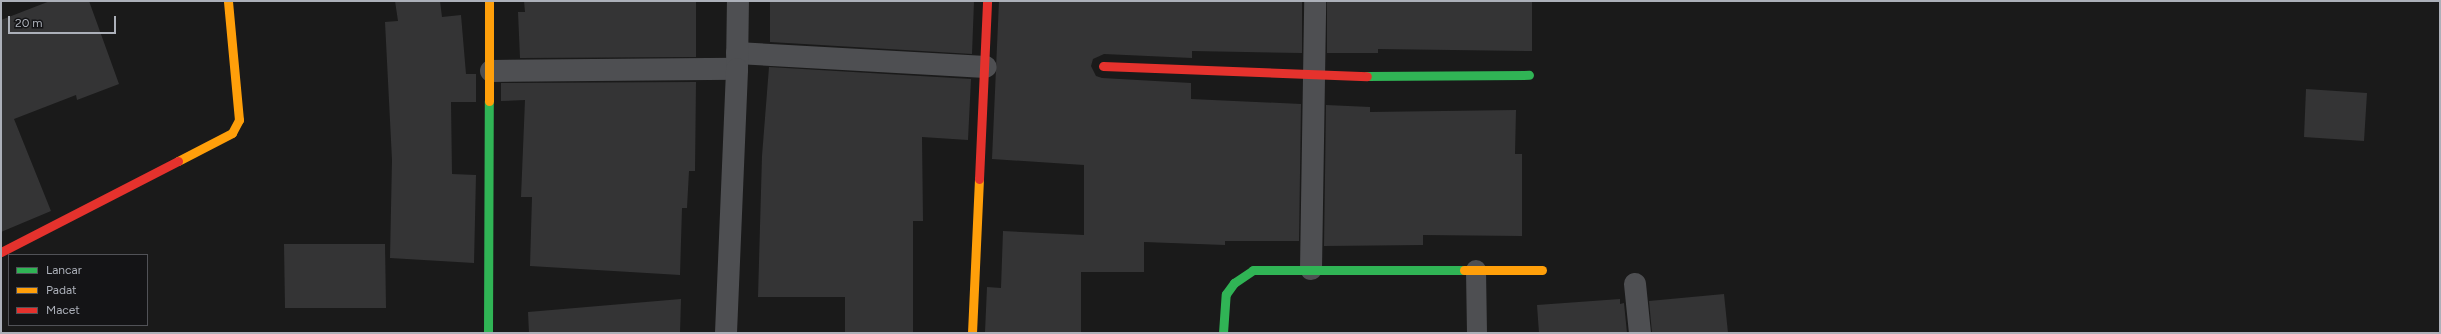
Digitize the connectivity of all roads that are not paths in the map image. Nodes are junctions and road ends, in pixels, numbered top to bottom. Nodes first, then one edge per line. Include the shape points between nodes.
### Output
1 (228, 1) edge
2 (489, 1) edge
3 (738, 1) edge
4 (987, 1) edge
5 (1315, 1) edge
6 (737, 61) junction
7 (1103, 66) dead end
8 (986, 67) junction
9 (491, 71) junction
10 (1529, 75) dead end
11 (1313, 77) junction
12 (1, 252) edge
13 (1310, 269) junction
14 (1476, 270) junction
15 (1542, 270) dead end
16 (1635, 284) dead end
17 (488, 333) edge
18 (726, 333) edge
19 (972, 333) edge
20 (1223, 333) edge
21 (1476, 333) edge
22 (1640, 333) edge

1 - 12 street via 240,120 232,133
2 - 9 street
3 - 6 street
4 - 8 street
5 - 11 street
6 - 8 street
6 - 9 street
6 - 18 street
7 - 11 street
8 - 19 street
9 - 17 street
10 - 11 street
11 - 13 street
13 - 14 street
13 - 20 street via 1253,270 1245,274 1226,294
14 - 15 street
14 - 21 lane
16 - 22 street

